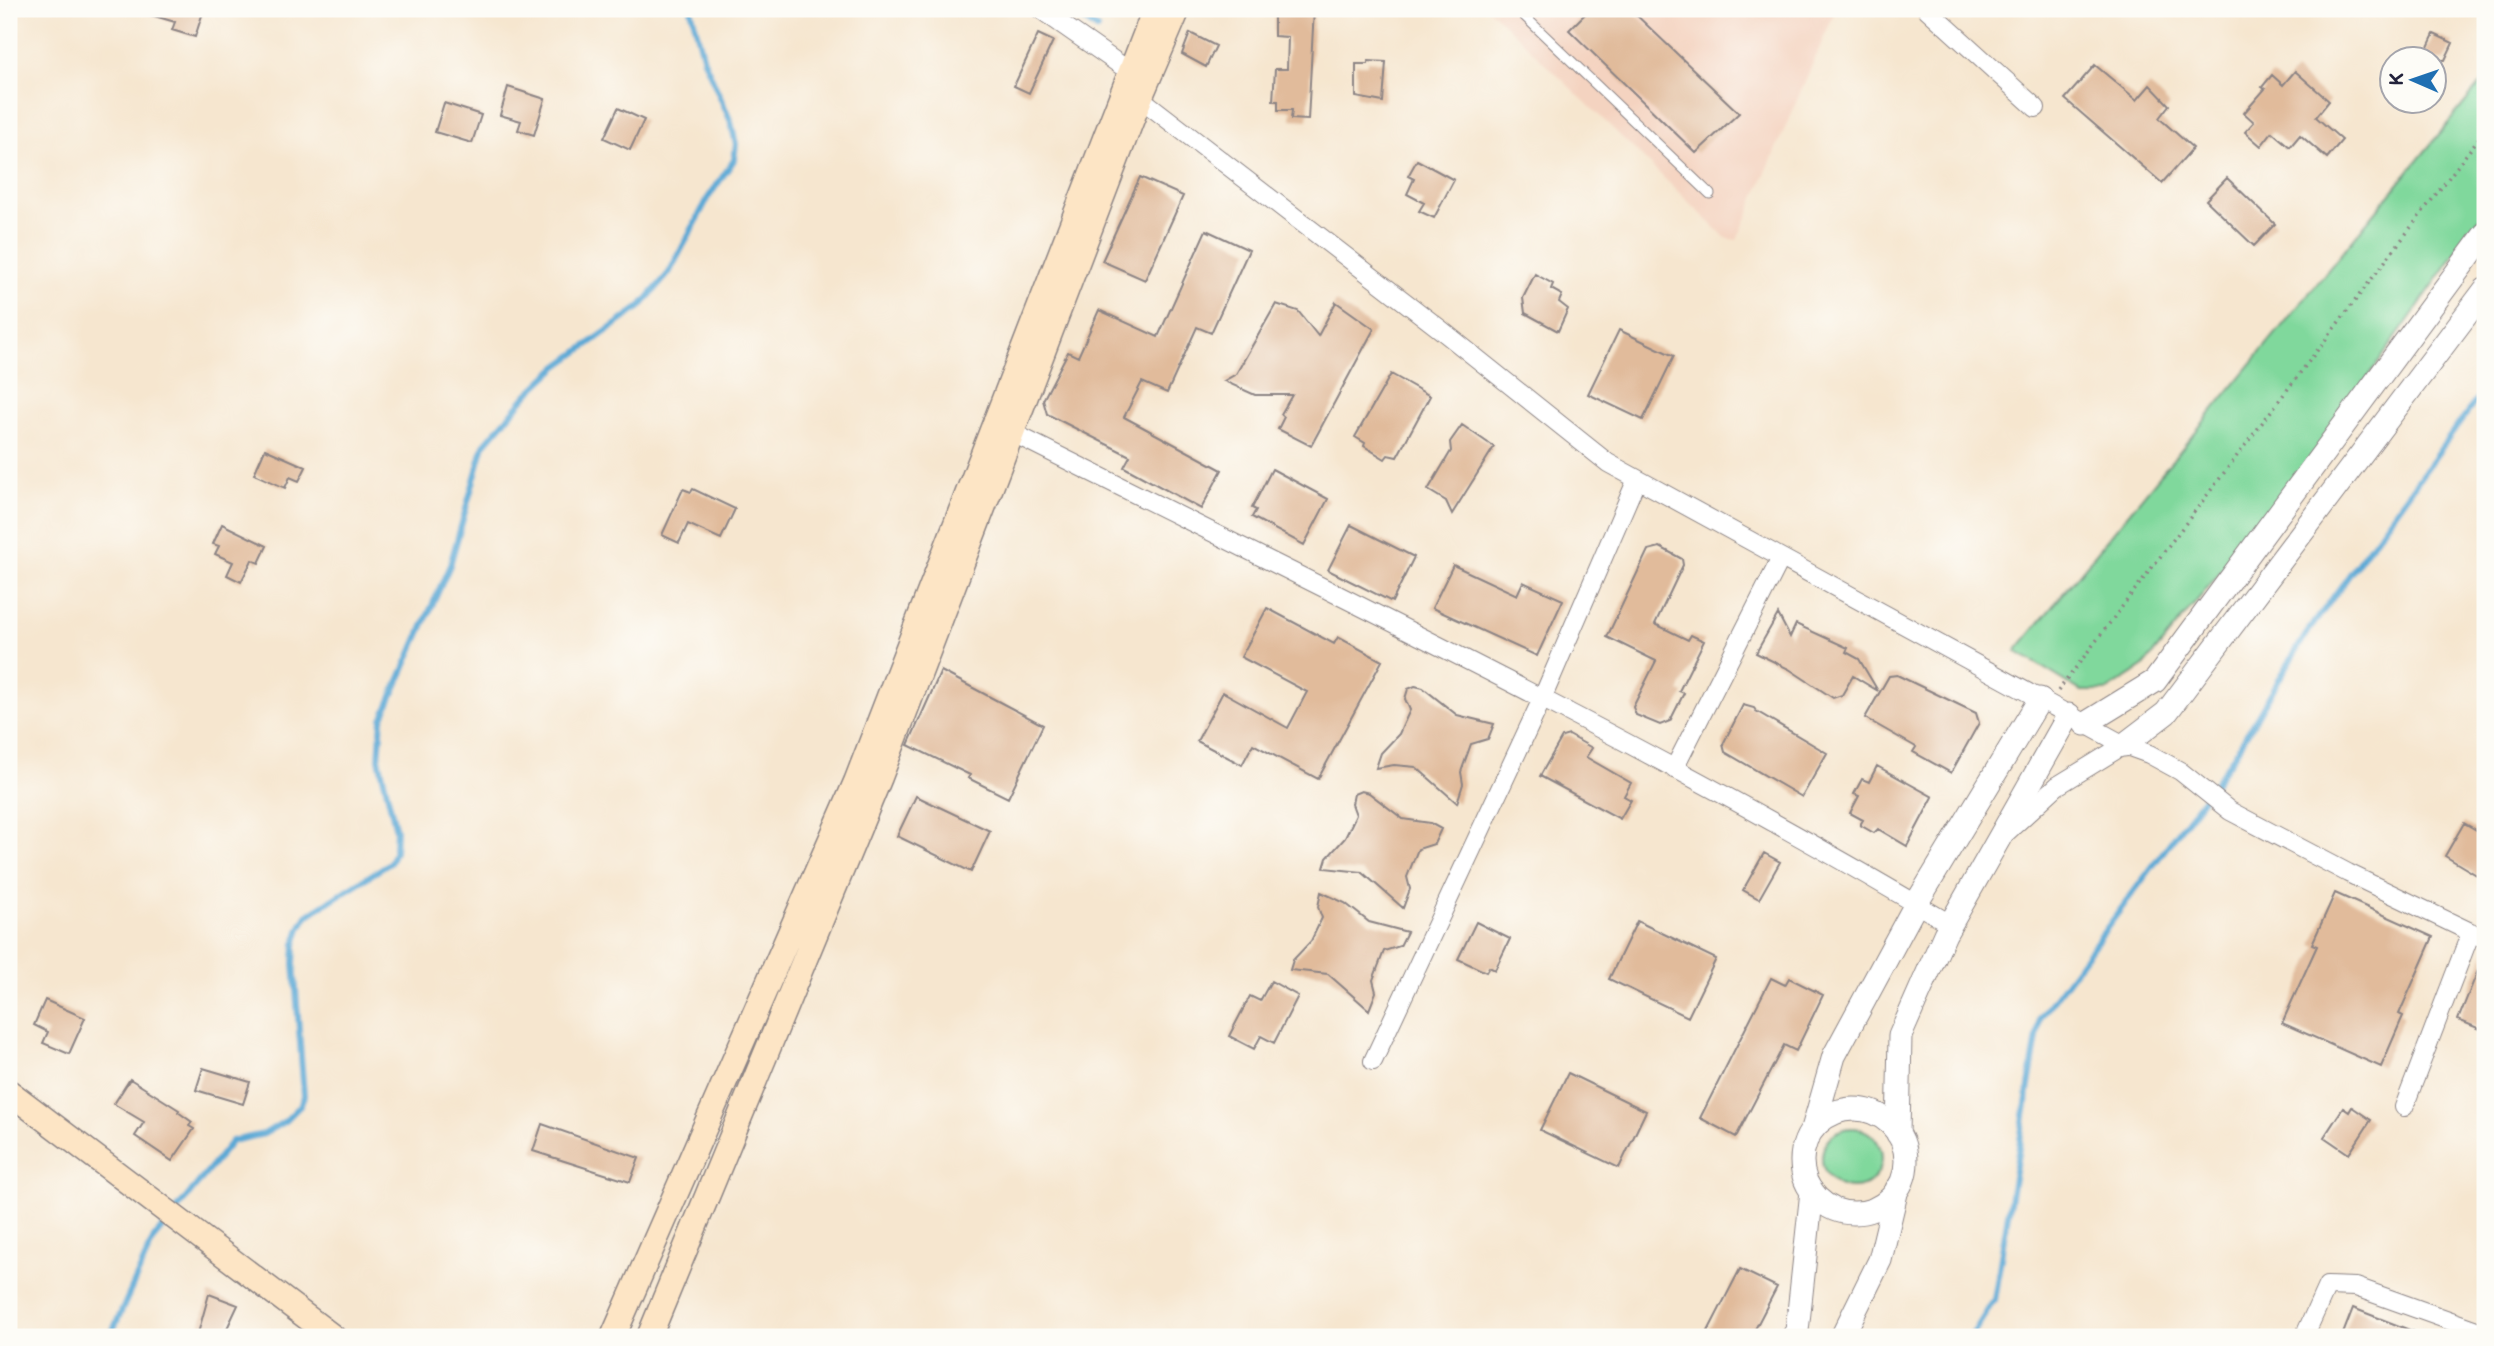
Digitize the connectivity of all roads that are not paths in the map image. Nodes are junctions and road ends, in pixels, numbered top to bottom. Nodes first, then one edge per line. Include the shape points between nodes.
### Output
1 (1040, 9) edge
2 (1155, 9) edge
3 (1178, 9) edge
4 (1517, 9) edge
5 (1927, 9) edge
6 (1129, 71) junction
7 (1140, 98) junction
8 (2036, 108) dead end
9 (1710, 194) dead end
10 (2485, 233) edge
11 (2485, 290) edge
12 (1013, 433) junction
13 (1637, 479) junction
14 (1781, 558) junction
15 (1542, 699) junction
16 (2061, 711) junction
17 (2124, 745) junction
18 (1674, 769) junction
19 (1997, 842) junction
20 (1916, 904) junction
21 (1950, 924) junction
22 (2478, 935) edge
23 (1373, 1061) dead end
24 (9, 1092) edge
25 (2404, 1107) dead end
26 (1813, 1129) junction
27 (1898, 1133) junction
28 (1897, 1189) junction
29 (1812, 1191) junction
30 (2481, 1333) edge
31 (333, 1337) edge
32 (613, 1337) edge
33 (649, 1337) edge
34 (1793, 1337) edge
35 (1842, 1337) edge
36 (2305, 1337) edge

1 - 6 street
2 - 6 main road
3 - 7 main road
4 - 9 lane
5 - 8 street
6 - 7 street
6 - 32 main road via 856,782
7 - 12 main road
7 - 13 street via 1608,463
10 - 16 street via 2155,681
11 - 17 street via 2166,713
12 - 15 street
12 - 33 main road via 880,777
13 - 14 street
13 - 15 street
14 - 16 street
14 - 18 street
15 - 18 street
15 - 23 street
16 - 17 street
16 - 19 street
16 - 20 street
17 - 19 street via 2057,786
17 - 22 street via 2180,771 2230,811
18 - 20 street
19 - 21 street
20 - 21 street
20 - 26 street via 1834,1056
21 - 27 street via 1900,1037
22 - 25 street
24 - 31 main road
26 - 27 street via 1835,1112 1864,1110 1878,1115
26 - 29 street via 1802,1168
27 - 28 street via 1906,1161
28 - 29 street via 1874,1209 1860,1212 1831,1207
28 - 35 street via 1880,1260
29 - 34 street
30 - 36 street via 2356,1287 2327,1286

